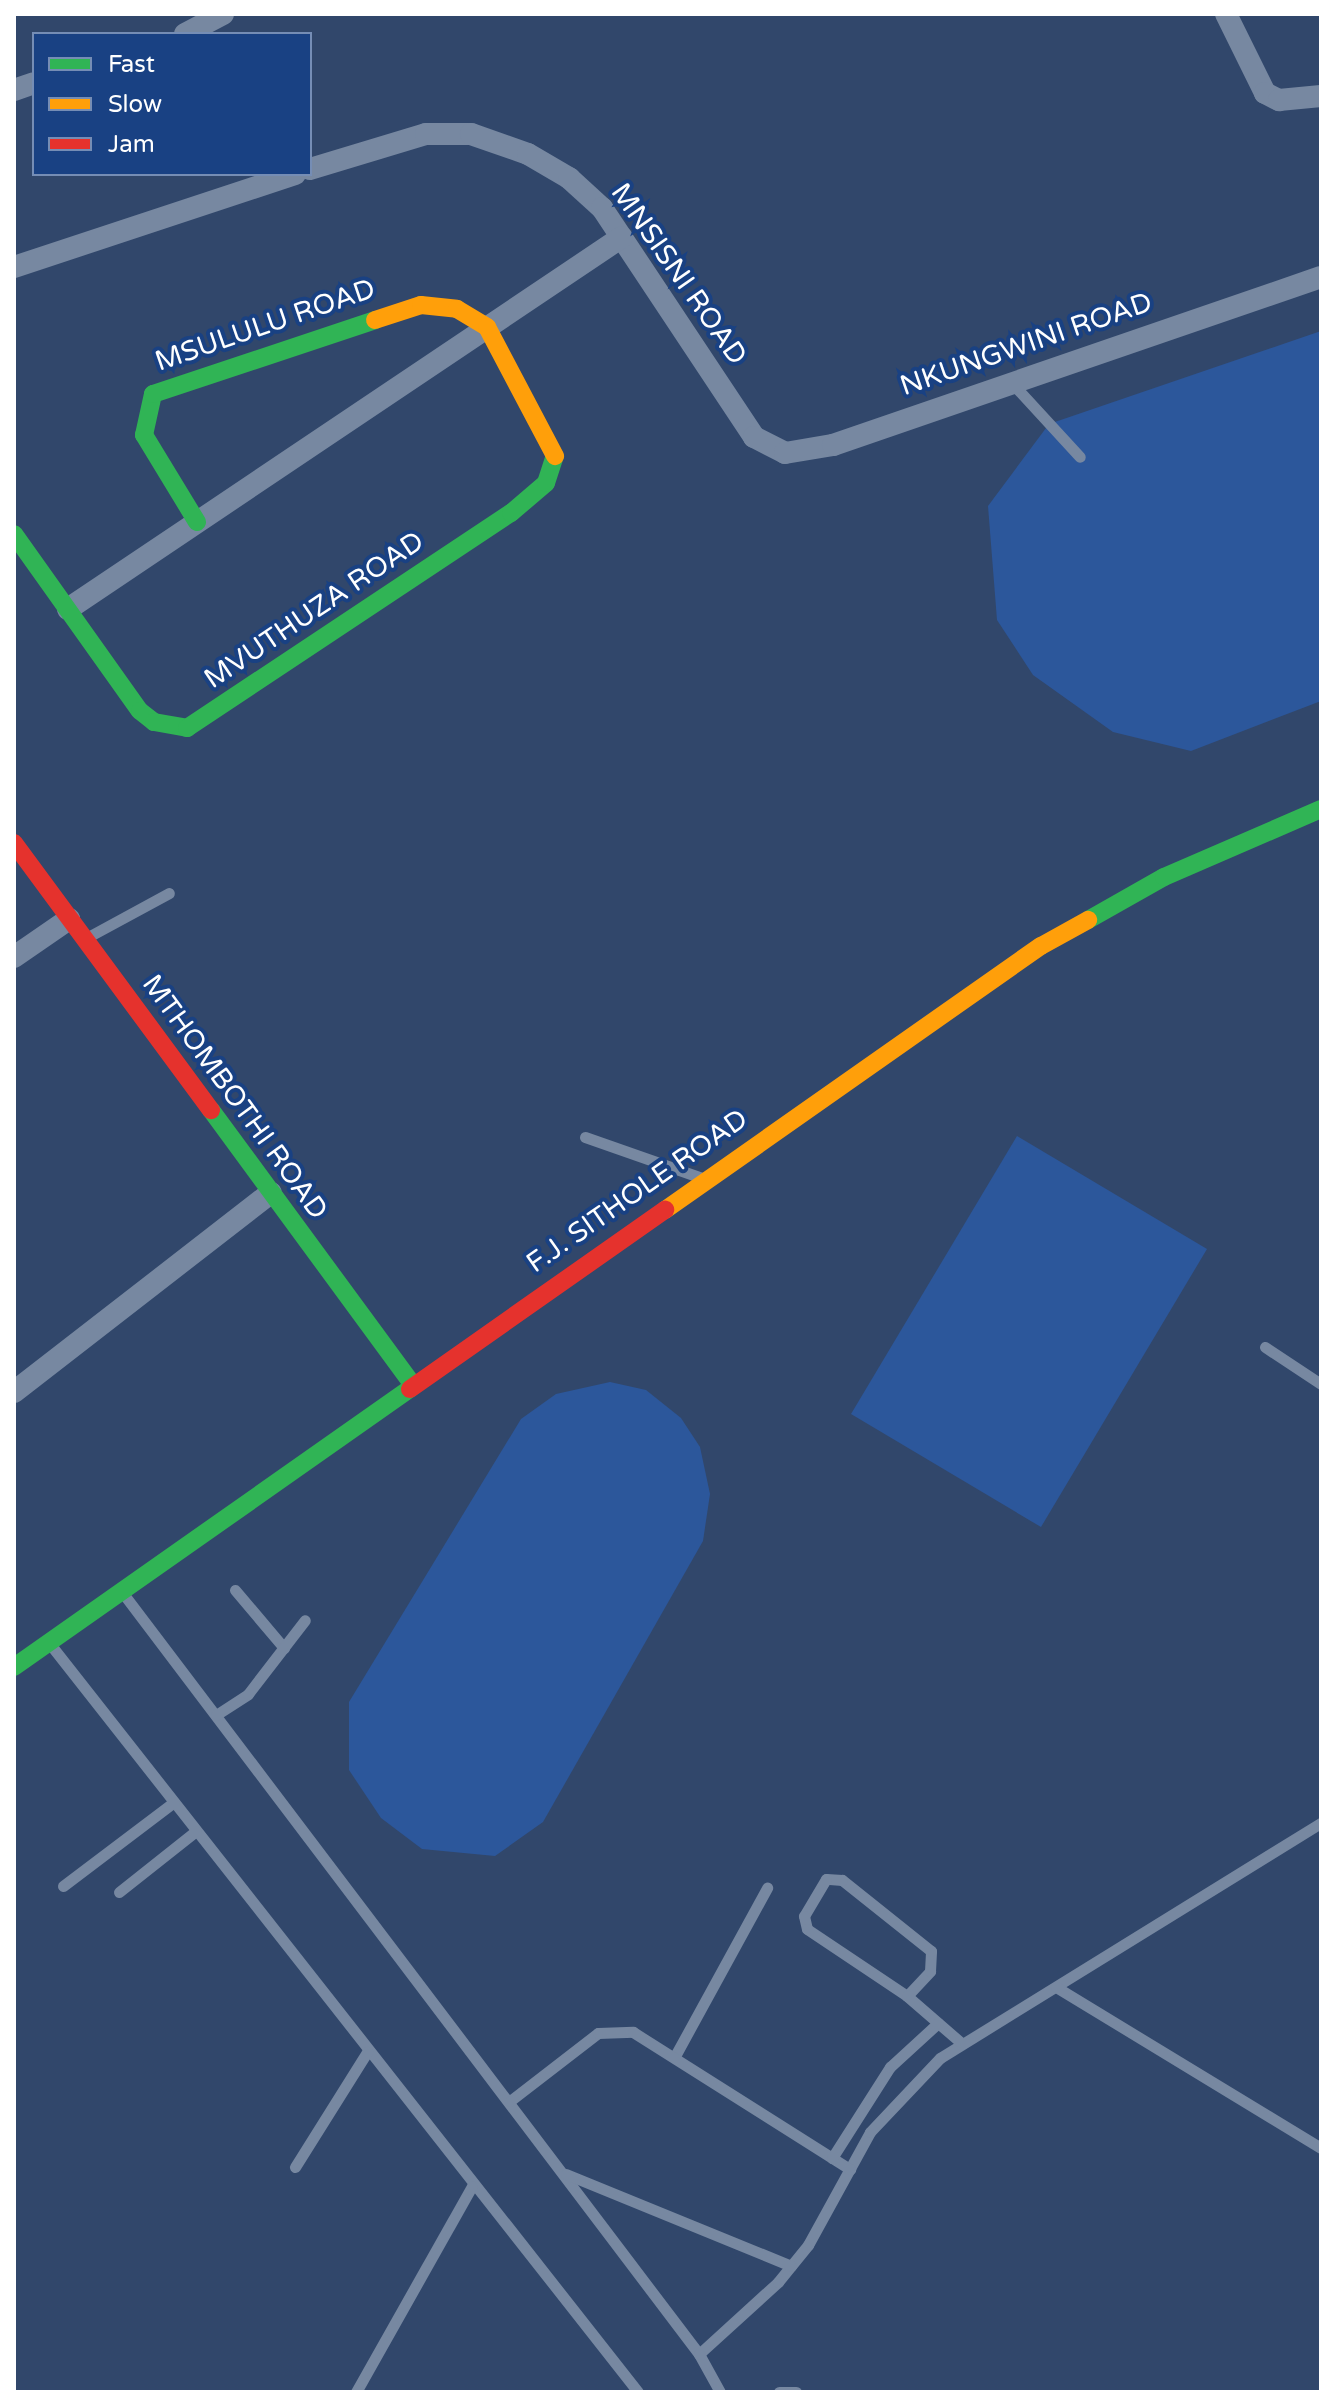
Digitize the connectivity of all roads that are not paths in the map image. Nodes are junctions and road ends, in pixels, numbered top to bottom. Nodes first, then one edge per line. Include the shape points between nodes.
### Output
1 (223, 14) edge
2 (1226, 14) edge
3 (189, 32) edge
4 (1321, 96) edge
5 (312, 168) edge
6 (289, 176) edge
7 (622, 237) junction
8 (14, 267) edge
9 (1321, 277) edge
10 (487, 327) junction
11 (1009, 381) junction
12 (754, 437) joint
13 (1080, 457) dead end
14 (197, 522) junction
15 (14, 534) edge
16 (68, 609) junction
17 (1321, 809) edge
18 (14, 843) edge
19 (169, 893) dead end
20 (69, 919) junction
21 (84, 939) junction
22 (14, 957) edge
23 (585, 1137) dead end
24 (703, 1178) junction
25 (271, 1193) junction
26 (1265, 1347) dead end
27 (1321, 1384) edge
28 (413, 1385) junction
29 (14, 1392) edge
30 (235, 1590) dead end
31 (122, 1591) junction
32 (305, 1620) dead end
33 (49, 1642) junction
34 (284, 1648) junction
35 (14, 1667) edge
36 (216, 1715) junction
37 (174, 1802) junction
38 (1321, 1823) edge
39 (196, 1831) junction
40 (63, 1886) dead end
41 (767, 1888) dead end
42 (119, 1892) dead end
43 (1056, 1987) junction
44 (907, 1996) junction
45 (938, 2023) junction
46 (959, 2041) junction
47 (367, 2052) junction
48 (675, 2056) junction
49 (510, 2101) junction
50 (1321, 2148) edge
51 (832, 2158) junction
52 (295, 2167) dead end
53 (850, 2169) junction
54 (566, 2174) junction
55 (472, 2186) junction
56 (791, 2266) junction
57 (699, 2354) junction
58 (356, 2392) edge
59 (638, 2392) edge
60 (720, 2392) edge
61 (779, 2392) edge
62 (796, 2392) edge

1 - 3 street
2 - 4 street via 1265,93 1279,100
5 - 7 street, MNSISNI ROAD via 426,134 471,134 528,154 569,178
6 - 8 street
7 - 10 street
7 - 12 street, MNSISNI ROAD
9 - 11 street, NKUNGWINI ROAD
10 - 14 street
10 - 14 street, MSULULU ROAD via 445,306 408,308 153,394 144,435
10 - 16 street, MVUTHUZA ROAD via 556,459 546,483 498,521 187,728 154,722 140,711
11 - 12 street, NKUNGWINI ROAD via 833,445 785,453
11 - 13 lane
14 - 16 street
15 - 16 street, MVUTHUZA ROAD
17 - 24 street, F.J. SITHOLE ROAD via 1106,906
18 - 20 street, MTHOMBOTHI ROAD
19 - 21 lane
20 - 21 street, MTHOMBOTHI ROAD
20 - 22 street
21 - 25 street, MTHOMBOTHI ROAD
23 - 24 lane
24 - 28 street, F.J. SITHOLE ROAD
25 - 28 street, MTHOMBOTHI ROAD
25 - 29 street
26 - 27 lane
28 - 31 street, F.J. SITHOLE ROAD
30 - 34 lane
31 - 33 street, F.J. SITHOLE ROAD
31 - 36 lane
32 - 34 lane
33 - 35 street, F.J. SITHOLE ROAD
33 - 37 lane
34 - 36 lane via 248,1694
36 - 49 lane
37 - 39 lane
37 - 40 lane
38 - 43 lane
39 - 42 lane
39 - 47 lane
41 - 48 lane
43 - 46 lane
43 - 50 lane
44 - 44 lane via 807,1929 804,1916 826,1879 842,1880 931,1951 930,1971
44 - 45 lane
45 - 46 lane
45 - 51 lane via 890,2067
46 - 53 lane via 870,2132
47 - 52 lane
47 - 55 lane
48 - 49 lane via 633,2032 598,2033
48 - 51 lane
49 - 54 lane
51 - 53 lane
53 - 56 lane
54 - 56 lane
54 - 57 lane
55 - 58 lane
55 - 59 lane
56 - 57 lane
57 - 60 lane
61 - 62 lane

